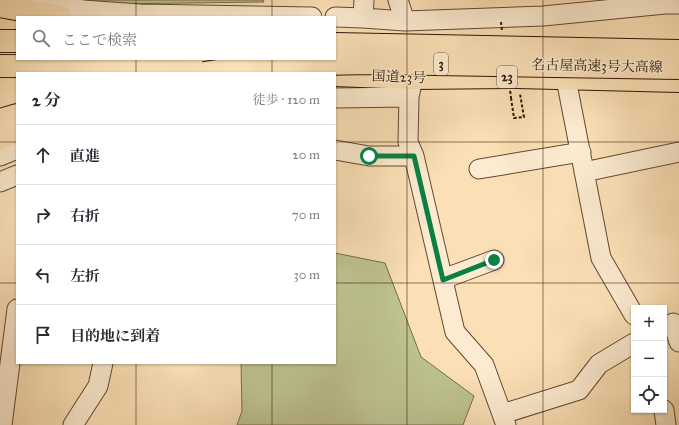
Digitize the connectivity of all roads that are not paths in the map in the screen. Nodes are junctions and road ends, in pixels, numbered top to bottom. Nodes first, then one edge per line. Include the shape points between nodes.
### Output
1 (30, 0) edge
2 (398, 0) edge
3 (679, 4) edge
4 (0, 6) edge
5 (549, 8) edge
6 (364, 9) edge
7 (55, 16) edge
8 (255, 16) edge
9 (336, 18) edge
10 (405, 21) junction
11 (336, 40) edge
12 (0, 41) edge
13 (16, 41) edge
14 (336, 44) edge
15 (679, 45) edge
16 (679, 51) edge
17 (0, 66) edge
18 (162, 67) junction
19 (679, 68) edge
20 (100, 72) edge
21 (210, 72) edge
22 (276, 72) edge
23 (336, 75) edge
24 (16, 79) edge
25 (566, 79) junction
26 (0, 80) edge
27 (644, 80) junction
28 (679, 81) edge
29 (679, 86) edge
30 (411, 87) junction
31 (336, 98) edge
32 (0, 111) edge
33 (16, 114) edge
34 (16, 114) edge
35 (0, 120) edge
36 (16, 132) edge
37 (0, 138) edge
38 (16, 149) edge
39 (336, 150) edge
40 (581, 152) junction
41 (679, 152) edge
42 (0, 156) edge
43 (414, 156) junction
44 (479, 169) dead end
45 (584, 172) junction
46 (16, 175) edge
47 (0, 182) edge
48 (494, 260) dead end
49 (443, 280) junction
50 (631, 310) edge
51 (16, 317) edge
52 (672, 324) edge
53 (679, 342) edge
54 (631, 345) edge
55 (103, 364) edge
56 (664, 413) edge
57 (504, 420) edge
58 (2, 425) edge
59 (73, 425) edge
60 (666, 425) edge

1 - 8 street via 84,10 140,14
2 - 10 street
3 - 5 street
4 - 7 highway
5 - 10 street
6 - 9 street
6 - 10 street
11 - 15 highway
12 - 13 highway
14 - 16 highway, 名古屋高速3号大高線 / 3, bridge
17 - 18 highway
18 - 20 highway
18 - 22 highway
19 - 21 highway, 名古屋高速3号大高線 / 3, bridge via 375,63 272,66
23 - 30 highway, 国道23号 / 23
24 - 26 highway
25 - 27 highway, 国道23号 / 23
25 - 30 highway, 国道23号 / 23 via 514,88
25 - 40 street
27 - 28 highway, 国道23号 / 23
27 - 29 highway
30 - 31 street
30 - 43 street via 408,142
32 - 33 street
34 - 35 highway
36 - 37 highway
38 - 42 street
39 - 43 street via 369,156
40 - 44 street
40 - 45 street
41 - 45 street
43 - 49 street
45 - 50 street via 601,258
46 - 47 street
48 - 49 street
49 - 57 street via 455,332 484,365
51 - 58 street
52 - 53 street
54 - 57 street via 599,364 579,390
55 - 59 street via 98,386
56 - 60 street

